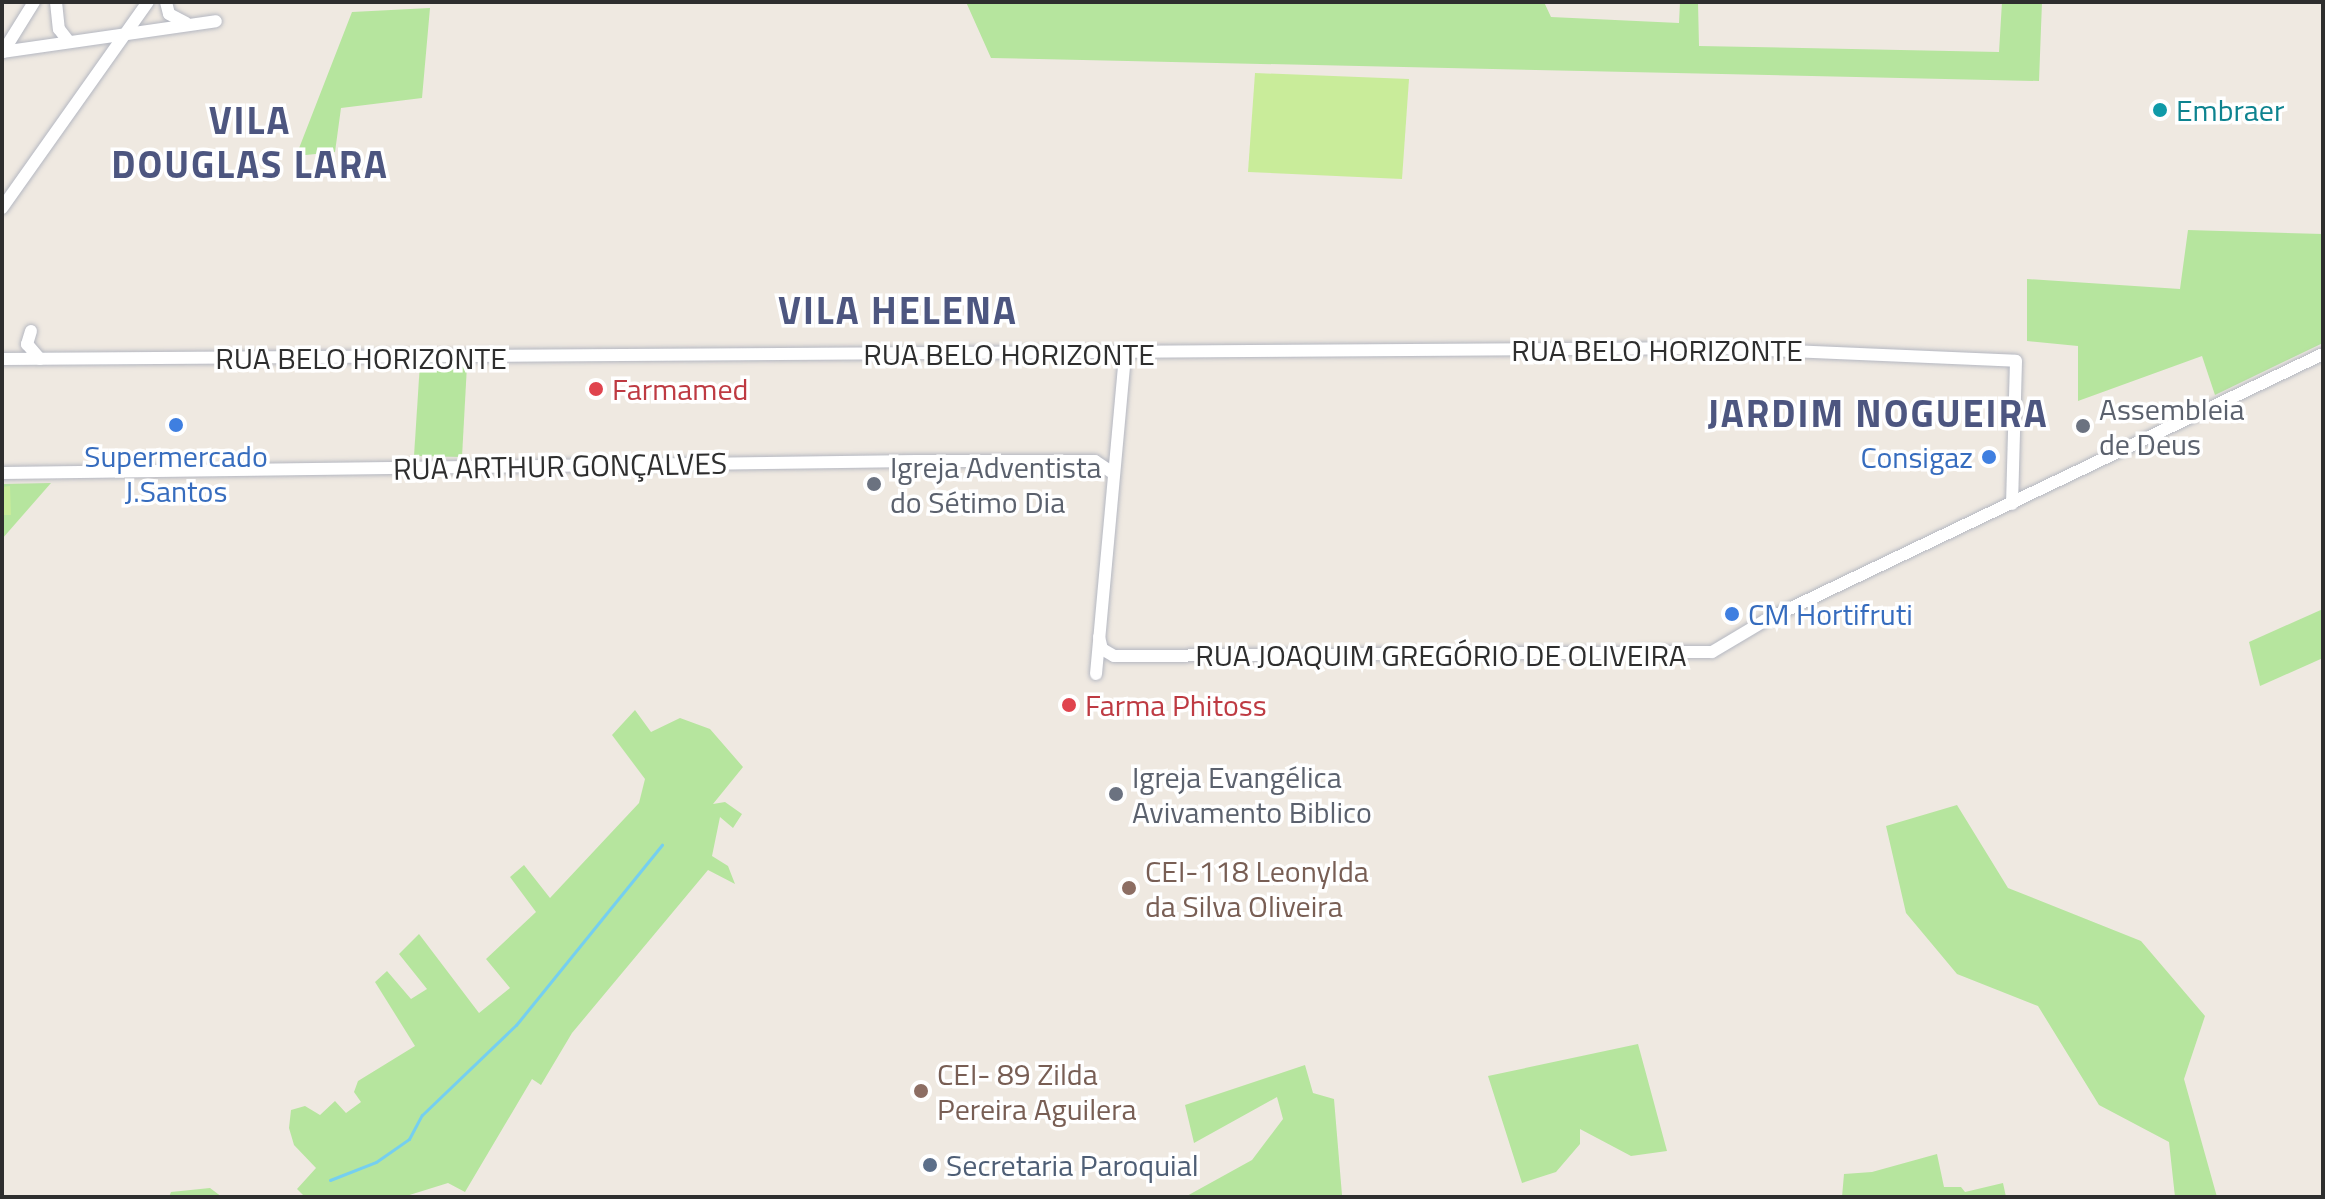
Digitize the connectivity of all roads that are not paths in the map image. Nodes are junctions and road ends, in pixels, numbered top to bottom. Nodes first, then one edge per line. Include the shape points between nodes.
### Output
1 (34, 2) edge
2 (56, 2) edge
3 (148, 2) edge
4 (166, 2) edge
5 (216, 21) dead end
6 (193, 23) junction
7 (122, 34) junction
8 (96, 37) junction
9 (69, 42) junction
10 (2, 52) edge
11 (104, 61) junction
12 (2, 208) edge
13 (31, 331) dead end
14 (1125, 353) junction
15 (2323, 354) edge
16 (2, 359) edge
17 (40, 359) junction
18 (2, 473) edge
19 (1113, 473) junction
20 (2012, 504) junction
21 (1099, 637) junction
22 (1114, 656) junction

1 - 10 street
2 - 9 street via 59,29
3 - 7 street
4 - 6 street via 176,21
5 - 6 street
6 - 7 street
7 - 8 street
7 - 11 street
8 - 9 street
8 - 11 street via 107,47
9 - 10 street
11 - 12 street
13 - 17 street via 27,344
14 - 17 street, RUA BELO HORIZONTE
14 - 19 street
14 - 20 street, RUA BELO HORIZONTE via 1721,348 2016,361
15 - 20 street, RUA JOAQUIM GREGÓRIO DE OLIVEIRA
16 - 17 street, RUA BELO HORIZONTE
18 - 19 street, RUA ARTHUR GONÇALVES via 916,461 1095,461
19 - 21 street
20 - 22 street, RUA JOAQUIM GREGÓRIO DE OLIVEIRA via 1704,653
21 - 22 street via 1102,649
21 - 22 street via 1096,674

